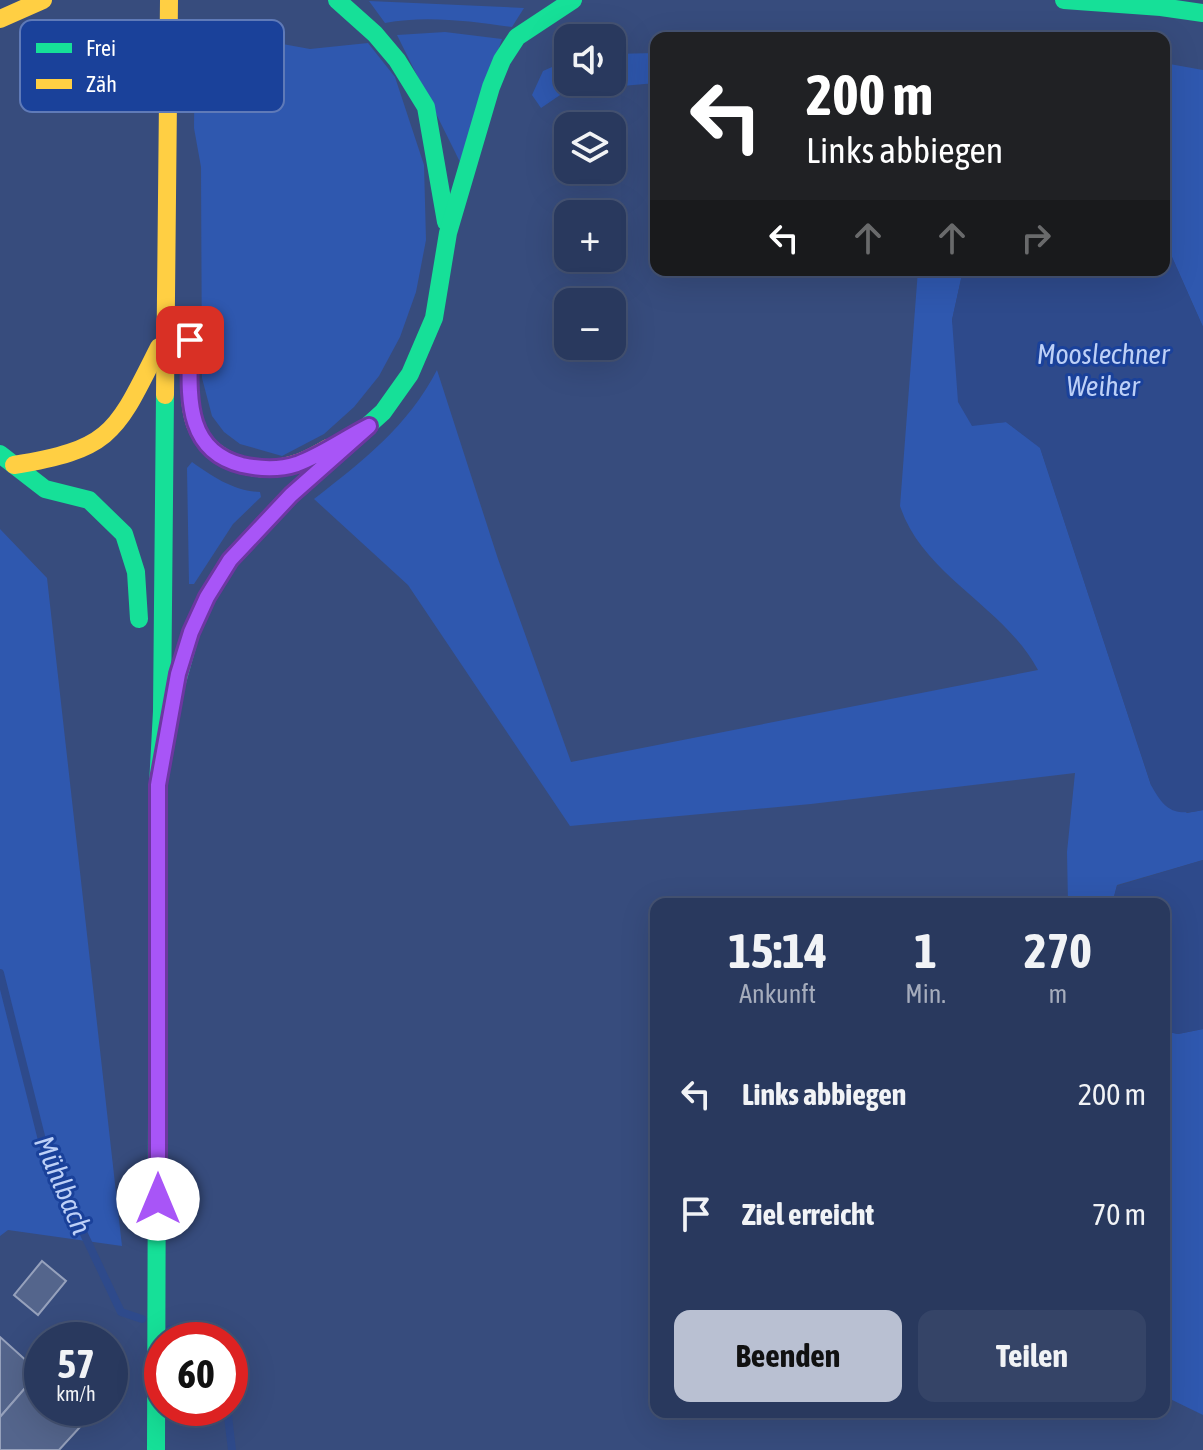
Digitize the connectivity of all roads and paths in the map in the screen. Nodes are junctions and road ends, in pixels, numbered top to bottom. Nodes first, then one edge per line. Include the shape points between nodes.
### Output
1 (43, 0) edge
2 (169, 0) edge
3 (337, 0) edge
4 (573, 0) edge
5 (1064, 0) edge
6 (1203, 13) edge
7 (0, 19) edge
8 (169, 20) edge
9 (168, 112) edge
10 (168, 198) junction
11 (448, 233) junction
12 (186, 273) dead end
13 (164, 336) junction
14 (190, 348) dead end
15 (369, 426) junction
16 (7, 460) edge
17 (140, 642) dead end
18 (145, 684) dead end
19 (161, 711) junction
20 (156, 1450) edge

1 - 7 main road
2 - 8 main road
3 - 11 main road via 397,60 426,107
4 - 11 main road via 517,37 502,60
5 - 6 main road
9 - 10 main road
10 - 12 main road
10 - 13 main road
11 - 15 main road via 434,318 421,352 397,394
13 - 16 main road via 109,433 62,457
13 - 19 main road
14 - 15 main road via 195,425 209,448 227,460 262,469 287,467
15 - 19 main road via 291,495 230,560 191,632
16 - 17 main road via 45,489 89,500 124,534 136,572
18 - 19 main road
19 - 20 main road

